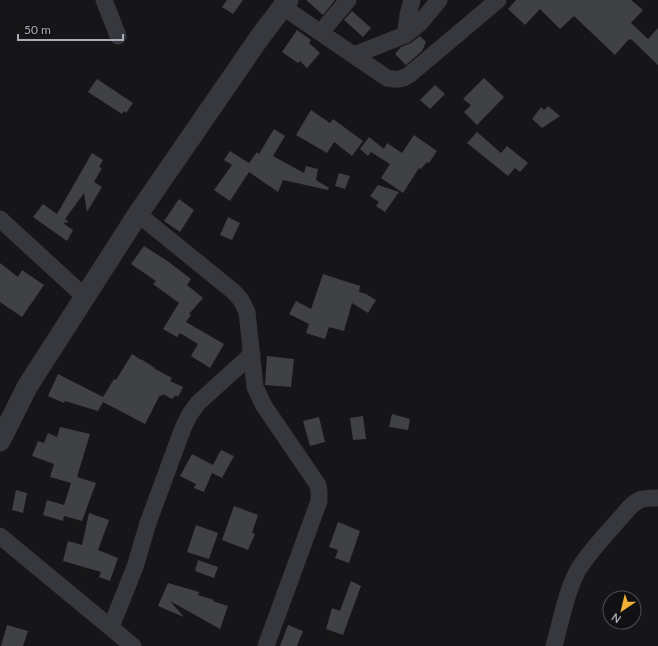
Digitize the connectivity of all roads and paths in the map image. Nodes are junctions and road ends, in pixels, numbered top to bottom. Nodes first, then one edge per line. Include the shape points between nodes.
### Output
1 (104, 0) edge
2 (348, 0) edge
3 (412, 0) edge
4 (439, 0) edge
5 (498, 0) edge
6 (286, 4) edge
7 (321, 32) junction
8 (405, 35) junction
9 (118, 36) dead end
10 (354, 55) junction
11 (138, 214) junction
12 (0, 219) edge
13 (85, 297) junction
14 (252, 354) junction
15 (0, 441) edge
16 (658, 498) edge
17 (0, 536) edge
18 (111, 627) junction
19 (133, 646) edge
20 (266, 646) edge
21 (554, 646) edge

1 - 9 street
2 - 7 street
3 - 8 street
4 - 8 street via 420,23
5 - 10 street via 402,80 387,78
6 - 7 street
6 - 11 street via 262,34
7 - 10 street
8 - 10 street
11 - 13 street
11 - 14 street via 241,300 247,312
12 - 13 street
13 - 15 street via 27,387
14 - 18 street via 198,403 190,414
14 - 20 street via 255,387 260,399 314,478 319,492 319,501
16 - 21 street via 642,498 628,508 578,571
17 - 18 street
18 - 19 street

